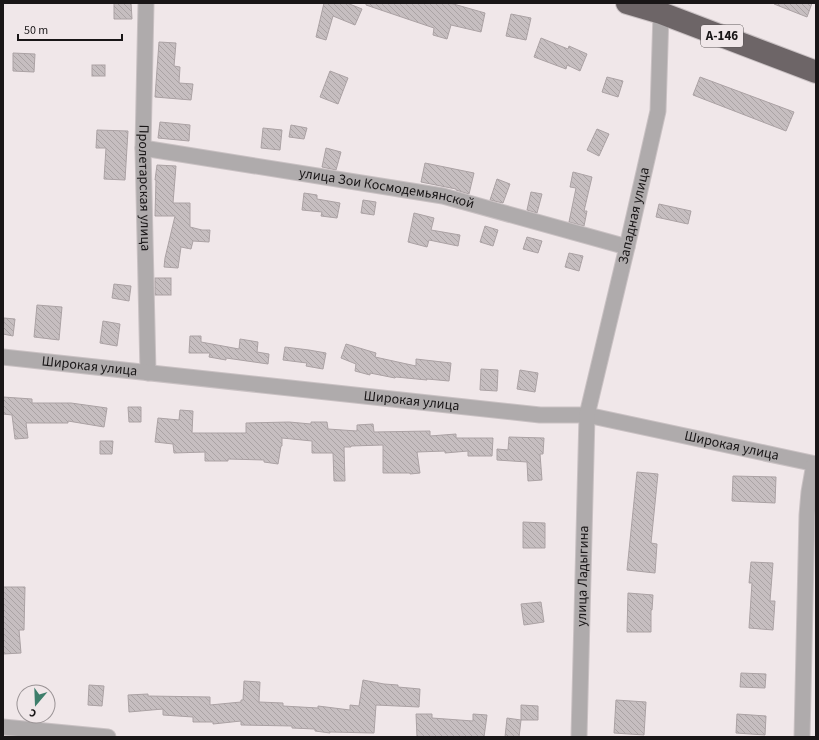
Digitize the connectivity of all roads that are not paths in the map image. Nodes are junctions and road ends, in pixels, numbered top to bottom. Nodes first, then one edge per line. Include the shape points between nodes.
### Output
1 (146, 3) edge
2 (626, 3) edge
3 (661, 13) junction
4 (816, 72) edge
5 (143, 148) junction
6 (627, 247) junction
7 (3, 357) edge
8 (148, 373) junction
9 (587, 415) junction
10 (815, 464) edge
11 (3, 727) edge
12 (108, 737) edge
13 (579, 737) edge
14 (802, 737) edge

1 - 5 street, Пролетарская улица
2 - 3 highway, А-146
3 - 4 highway, А-146
3 - 6 street, Западная улица via 658,111
5 - 6 street, улица Зои Космодемьянской via 443,196
5 - 8 street, Пролетарская улица
6 - 9 street, Западная улица
7 - 8 street, Широкая улица
8 - 9 street, Широкая улица via 540,415
9 - 10 street, Широкая улица
9 - 13 street, улица Ладыгина
10 - 14 street via 807,515
11 - 12 street

